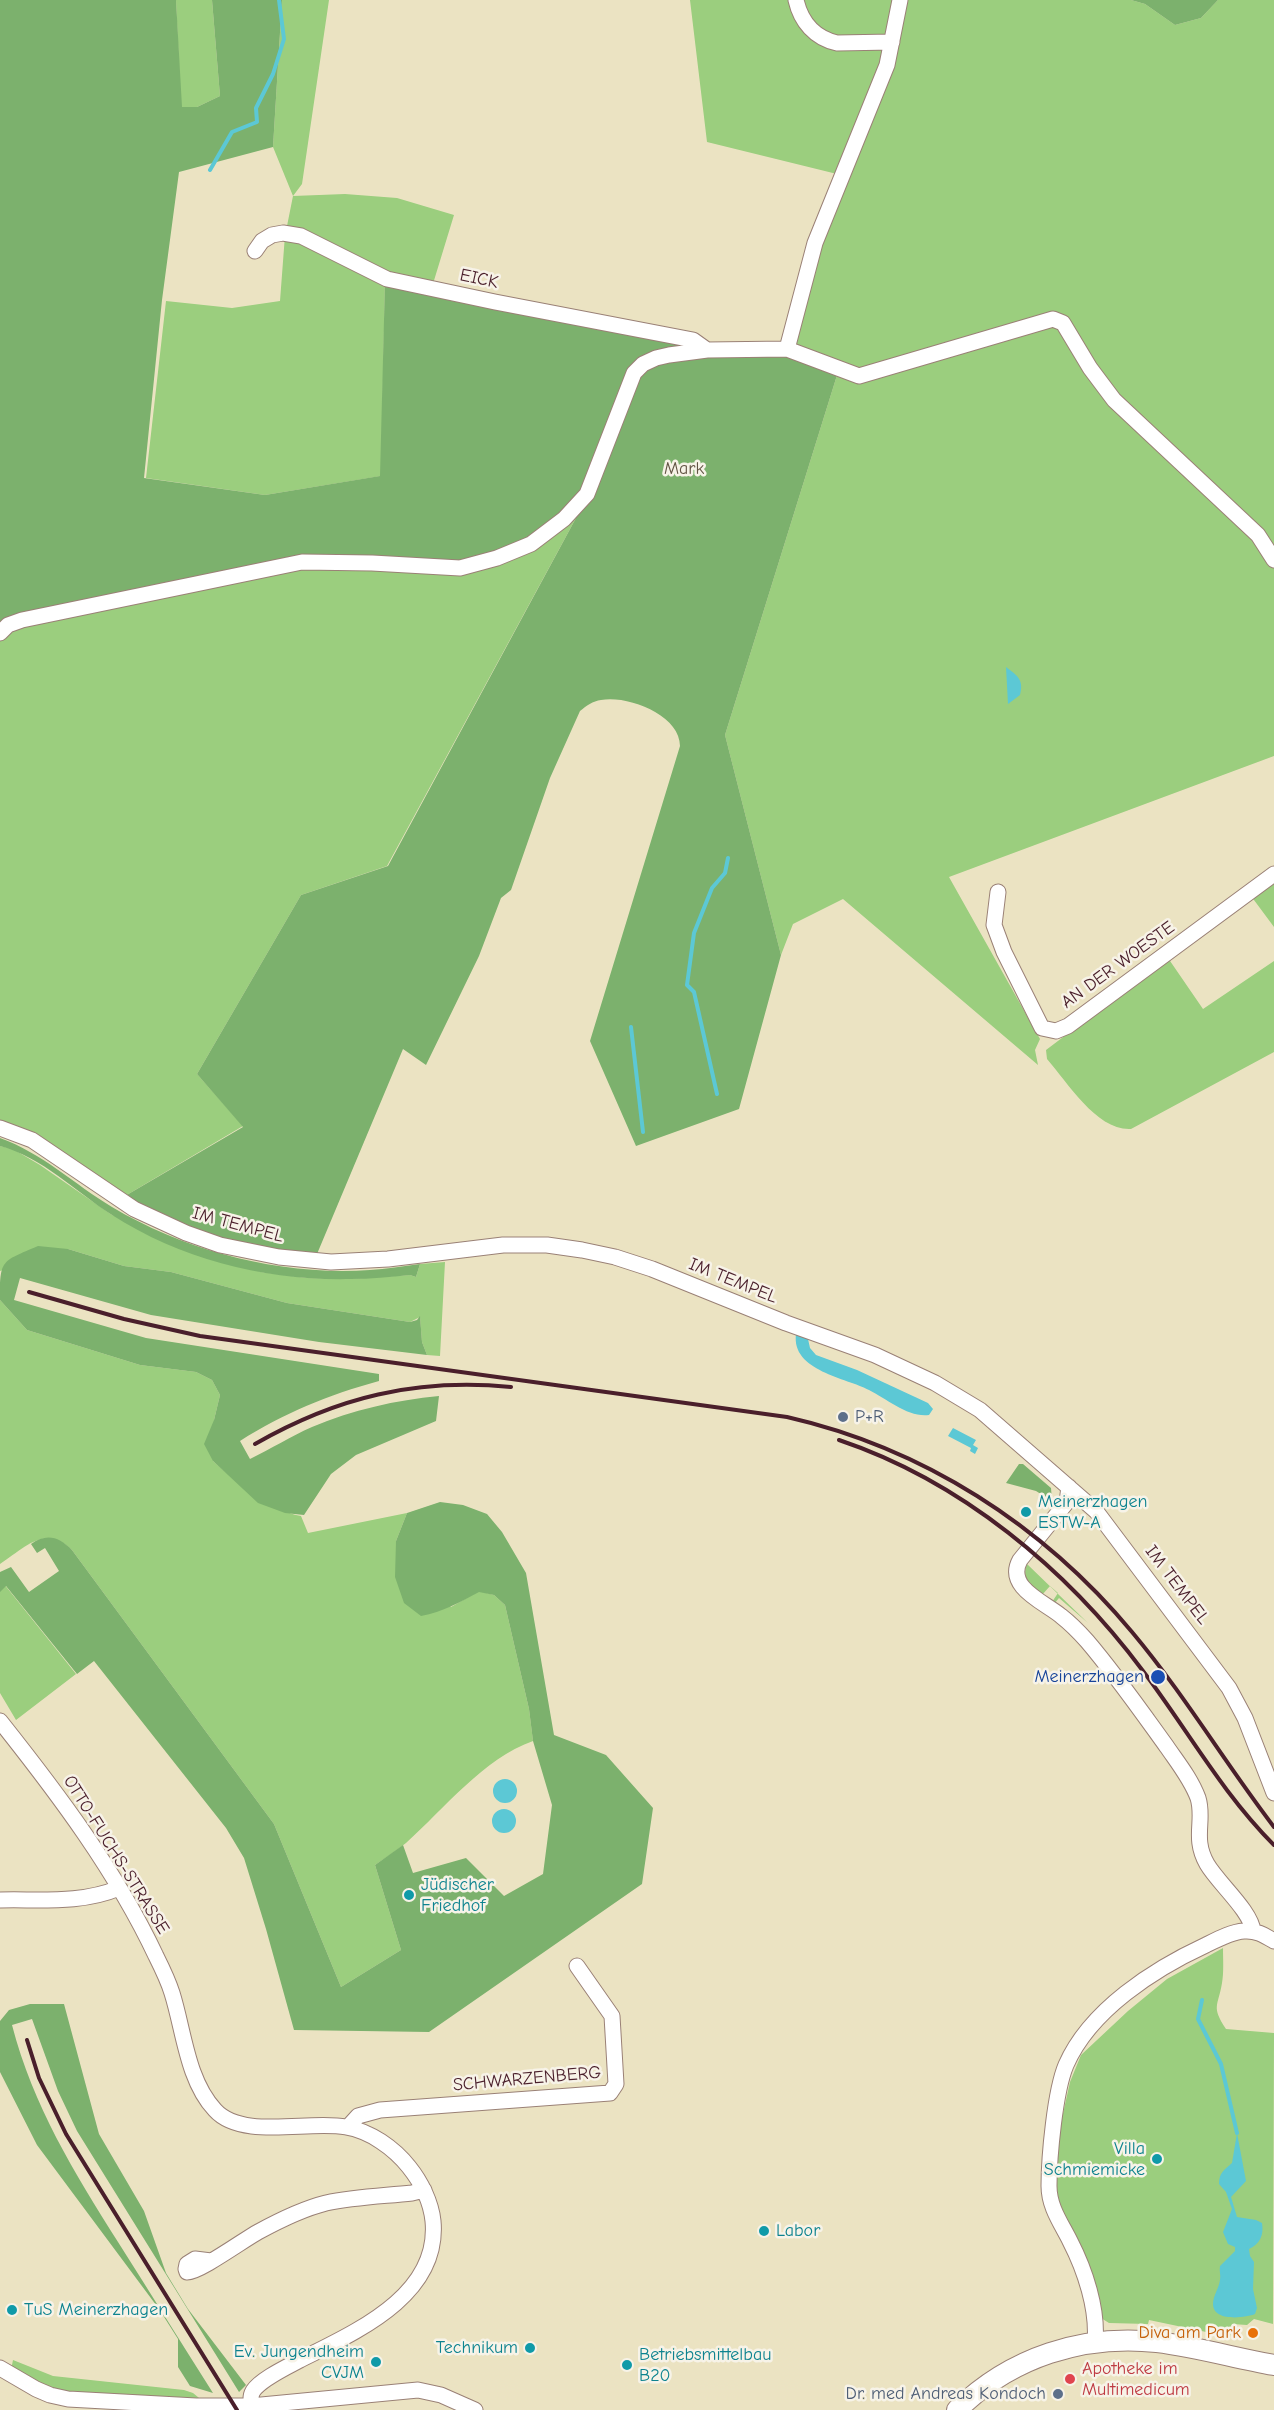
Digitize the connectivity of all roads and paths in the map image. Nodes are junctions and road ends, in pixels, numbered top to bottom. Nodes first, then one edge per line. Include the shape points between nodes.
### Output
1 (796, 0) edge
2 (900, 0) edge
3 (892, 42) junction
4 (255, 251) dead end
5 (787, 349) junction
6 (707, 350) junction
7 (1274, 560) edge
8 (0, 633) edge
9 (1274, 874) edge
10 (999, 892) dead end
11 (0, 1128) edge
12 (1068, 1486) junction
13 (0, 1721) edge
14 (1274, 1793) edge
15 (118, 1888) junction
16 (0, 1900) edge
17 (1253, 1931) junction
18 (1274, 1941) edge
19 (577, 1966) dead end
20 (348, 2127) junction
21 (424, 2190) junction
22 (211, 2261) dead end
23 (1095, 2342) junction
24 (1274, 2365) edge
25 (0, 2368) edge
26 (252, 2408) edge
27 (475, 2410) edge
28 (957, 2410) edge

1 - 3 street via 805,22 828,41
2 - 3 street
3 - 5 street via 887,65 815,243
4 - 6 street, EICK via 272,235 301,236 387,279 693,340
5 - 6 street
5 - 7 street via 859,376 1059,320 1114,400 1258,535
6 - 8 street via 656,358 643,364 634,373 586,494 564,519 531,544 497,558 459,568 302,562 21,620
9 - 10 street, AN DER WOESTE via 1056,1031 1042,1028 1004,952 994,925
11 - 12 street, IM TEMPEL via 32,1140 134,1209 220,1245 331,1262 503,1245 547,1245 615,1257 875,1355 935,1383 965,1400
12 - 14 street, IM TEMPEL via 1096,1511 1217,1670 1245,1718
12 - 17 street via 1067,1502 1020,1560 1017,1577 1024,1589 1070,1623 1096,1653 1189,1779 1199,1802 1198,1842 1203,1858 1250,1920
13 - 15 street, OTTO-FUCHS-STRASSE via 47,1780
15 - 16 street via 99,1897
15 - 20 street, OTTO-FUCHS-STRASSE via 163,1970 197,2082 214,2110 241,2125
17 - 18 street
17 - 23 street via 1219,1938 1156,1972 1096,2022 1066,2064 1052,2146 1049,2193 1088,2282
19 - 20 street, SCHWARZENBERG via 614,2022 616,2084 610,2093 380,2110 358,2116
20 - 21 street, OTTO-FUCHS-STRASSE via 393,2150
21 - 22 street via 340,2200 304,2210 253,2234
21 - 26 street, OTTO-FUCHS-STRASSE via 432,2213 434,2239 418,2281 367,2324 259,2385 253,2391
23 - 24 main road via 1158,2342
23 - 28 main road via 1053,2351 1017,2366 979,2390
25 - 26 street via 36,2389 68,2399
26 - 27 street via 418,2390

